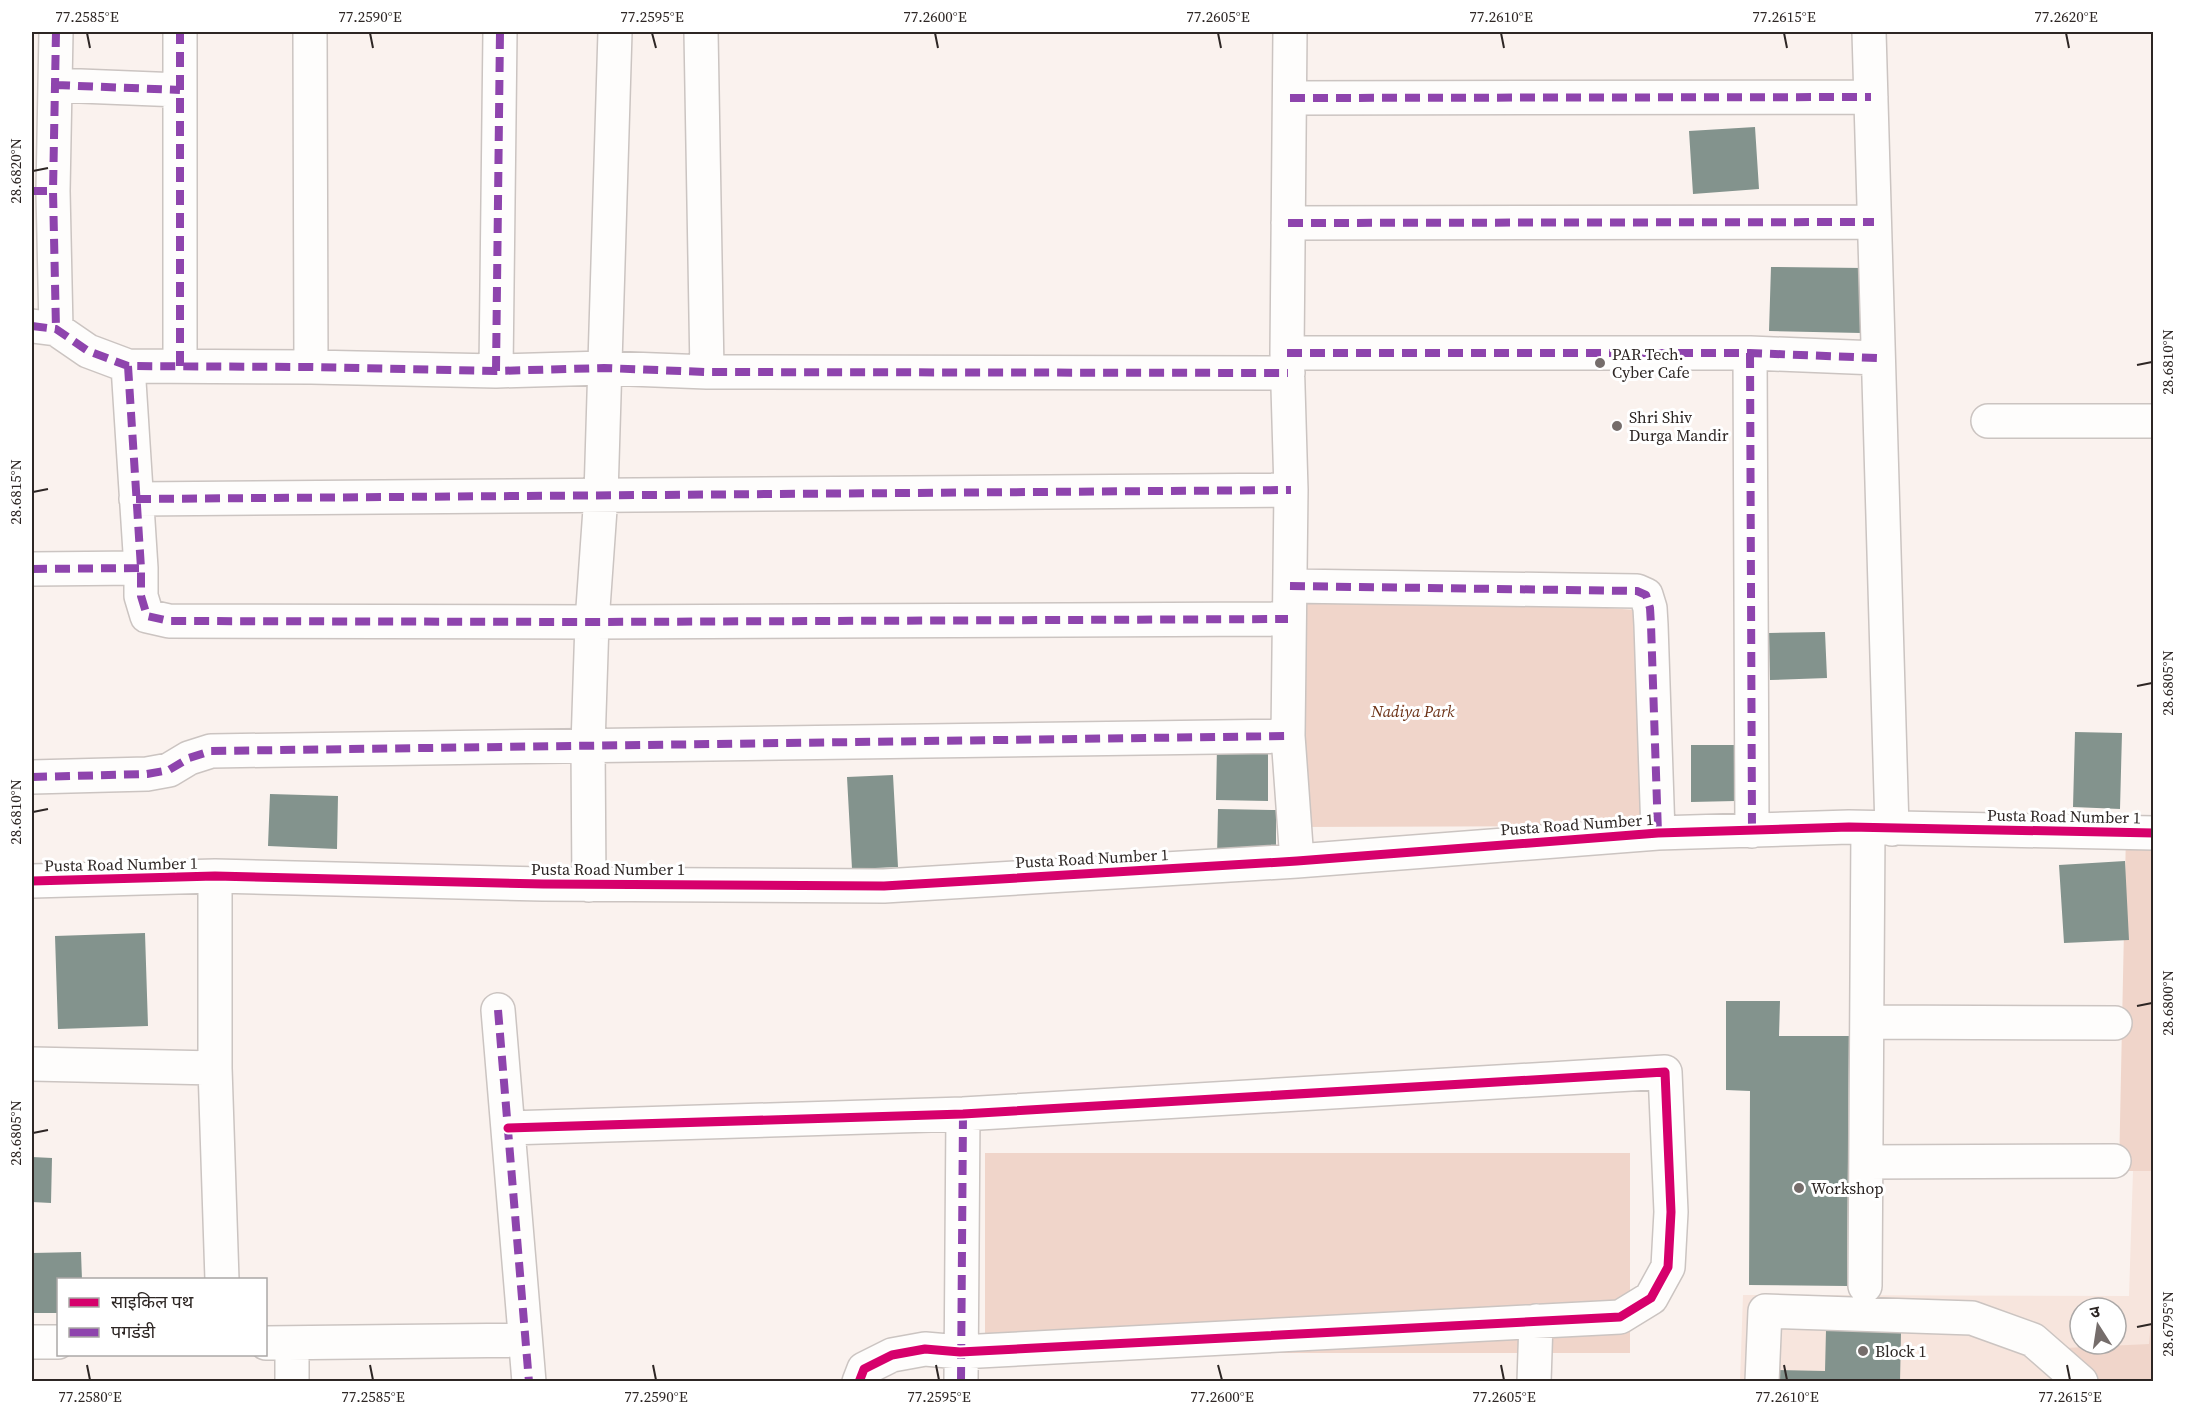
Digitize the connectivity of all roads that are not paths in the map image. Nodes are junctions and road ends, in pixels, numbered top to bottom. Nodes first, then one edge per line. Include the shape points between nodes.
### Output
1 (56, 32) edge
2 (180, 32) edge
3 (310, 32) edge
4 (500, 32) edge
5 (615, 32) edge
6 (701, 32) edge
7 (1290, 32) edge
8 (1869, 32) edge
9 (55, 85) junction
10 (180, 90) junction
11 (1871, 97) junction
12 (1290, 98) junction
13 (42, 191) edge
14 (1874, 222) junction
15 (1288, 223) junction
16 (44, 327) edge
17 (1750, 353) junction
18 (1877, 358) junction
19 (1288, 363) junction
20 (128, 366) junction
21 (180, 366) junction
22 (310, 367) junction
23 (604, 368) junction
24 (496, 371) junction
25 (707, 372) junction
26 (1988, 421) dead end
27 (2154, 421) edge
28 (1291, 490) junction
29 (601, 495) junction
30 (136, 499) junction
31 (141, 568) junction
32 (32, 569) edge
33 (1290, 586) junction
34 (1288, 619) junction
35 (592, 622) junction
36 (1288, 736) junction
37 (588, 745) junction
38 (32, 777) edge
39 (1880, 829) junction
40 (1752, 831) junction
41 (1658, 833) junction
42 (2154, 833) edge
43 (1297, 861) junction
44 (215, 876) junction
45 (32, 881) edge
46 (589, 885) junction
47 (498, 1011) dead end
48 (1867, 1022) junction
49 (2115, 1023) dead end
50 (32, 1064) edge
51 (215, 1068) junction
52 (963, 1114) junction
53 (507, 1128) junction
54 (2115, 1161) dead end
55 (1866, 1162) junction
56 (222, 1278) edge
57 (1865, 1286) dead end
58 (1536, 1321) junction
59 (524, 1340) junction
60 (32, 1342) edge
61 (57, 1342) edge
62 (279, 1343) edge
63 (960, 1367) edge
64 (292, 1382) edge
65 (529, 1382) edge
66 (859, 1382) edge
67 (1534, 1382) edge
68 (1762, 1382) edge
69 (2081, 1382) edge

1 - 9 street
2 - 10 street
3 - 22 street
4 - 24 street
5 - 23 street
6 - 25 street
7 - 12 street
8 - 11 street
9 - 10 street
9 - 13 street
10 - 21 street
11 - 12 street
11 - 14 street
12 - 15 street
13 - 16 street
14 - 15 street
14 - 18 street
15 - 19 street
16 - 20 street via 88,351
17 - 18 street
17 - 19 street
17 - 40 street
18 - 39 street
19 - 25 street
19 - 28 street
20 - 21 street
20 - 30 street
21 - 22 street
22 - 24 street
23 - 24 street
23 - 25 street
23 - 29 street
26 - 27 street
28 - 29 street
28 - 33 street
29 - 30 street
29 - 35 street
30 - 31 street
31 - 32 street
31 - 35 street via 141,596 147,616 169,621
33 - 34 street
33 - 41 street via 1637,591 1646,595 1652,625
34 - 35 street
34 - 36 street
35 - 37 street
36 - 37 street
36 - 43 street
37 - 38 street via 211,751 169,770 147,774
37 - 46 street
39 - 40 street, Pusta Road Number 1
39 - 42 street, Pusta Road Number 1
39 - 48 street
40 - 41 street, Pusta Road Number 1
41 - 43 street, Pusta Road Number 1
43 - 46 street, Pusta Road Number 1 via 884,886
44 - 45 street, Pusta Road Number 1
44 - 46 street, Pusta Road Number 1
44 - 51 street
47 - 53 street
48 - 49 street
48 - 55 street
50 - 51 street
51 - 56 street
52 - 53 street
52 - 58 street via 1665,1072 1671,1212 1668,1267 1651,1298 1620,1317
52 - 63 street
53 - 59 street
54 - 55 street
55 - 57 street
58 - 63 street
58 - 67 street
59 - 62 street
59 - 65 street
60 - 61 street
62 - 64 street
63 - 66 street via 925,1349 892,1355 864,1369
68 - 69 street via 1765,1311 1972,1318 2033,1340

